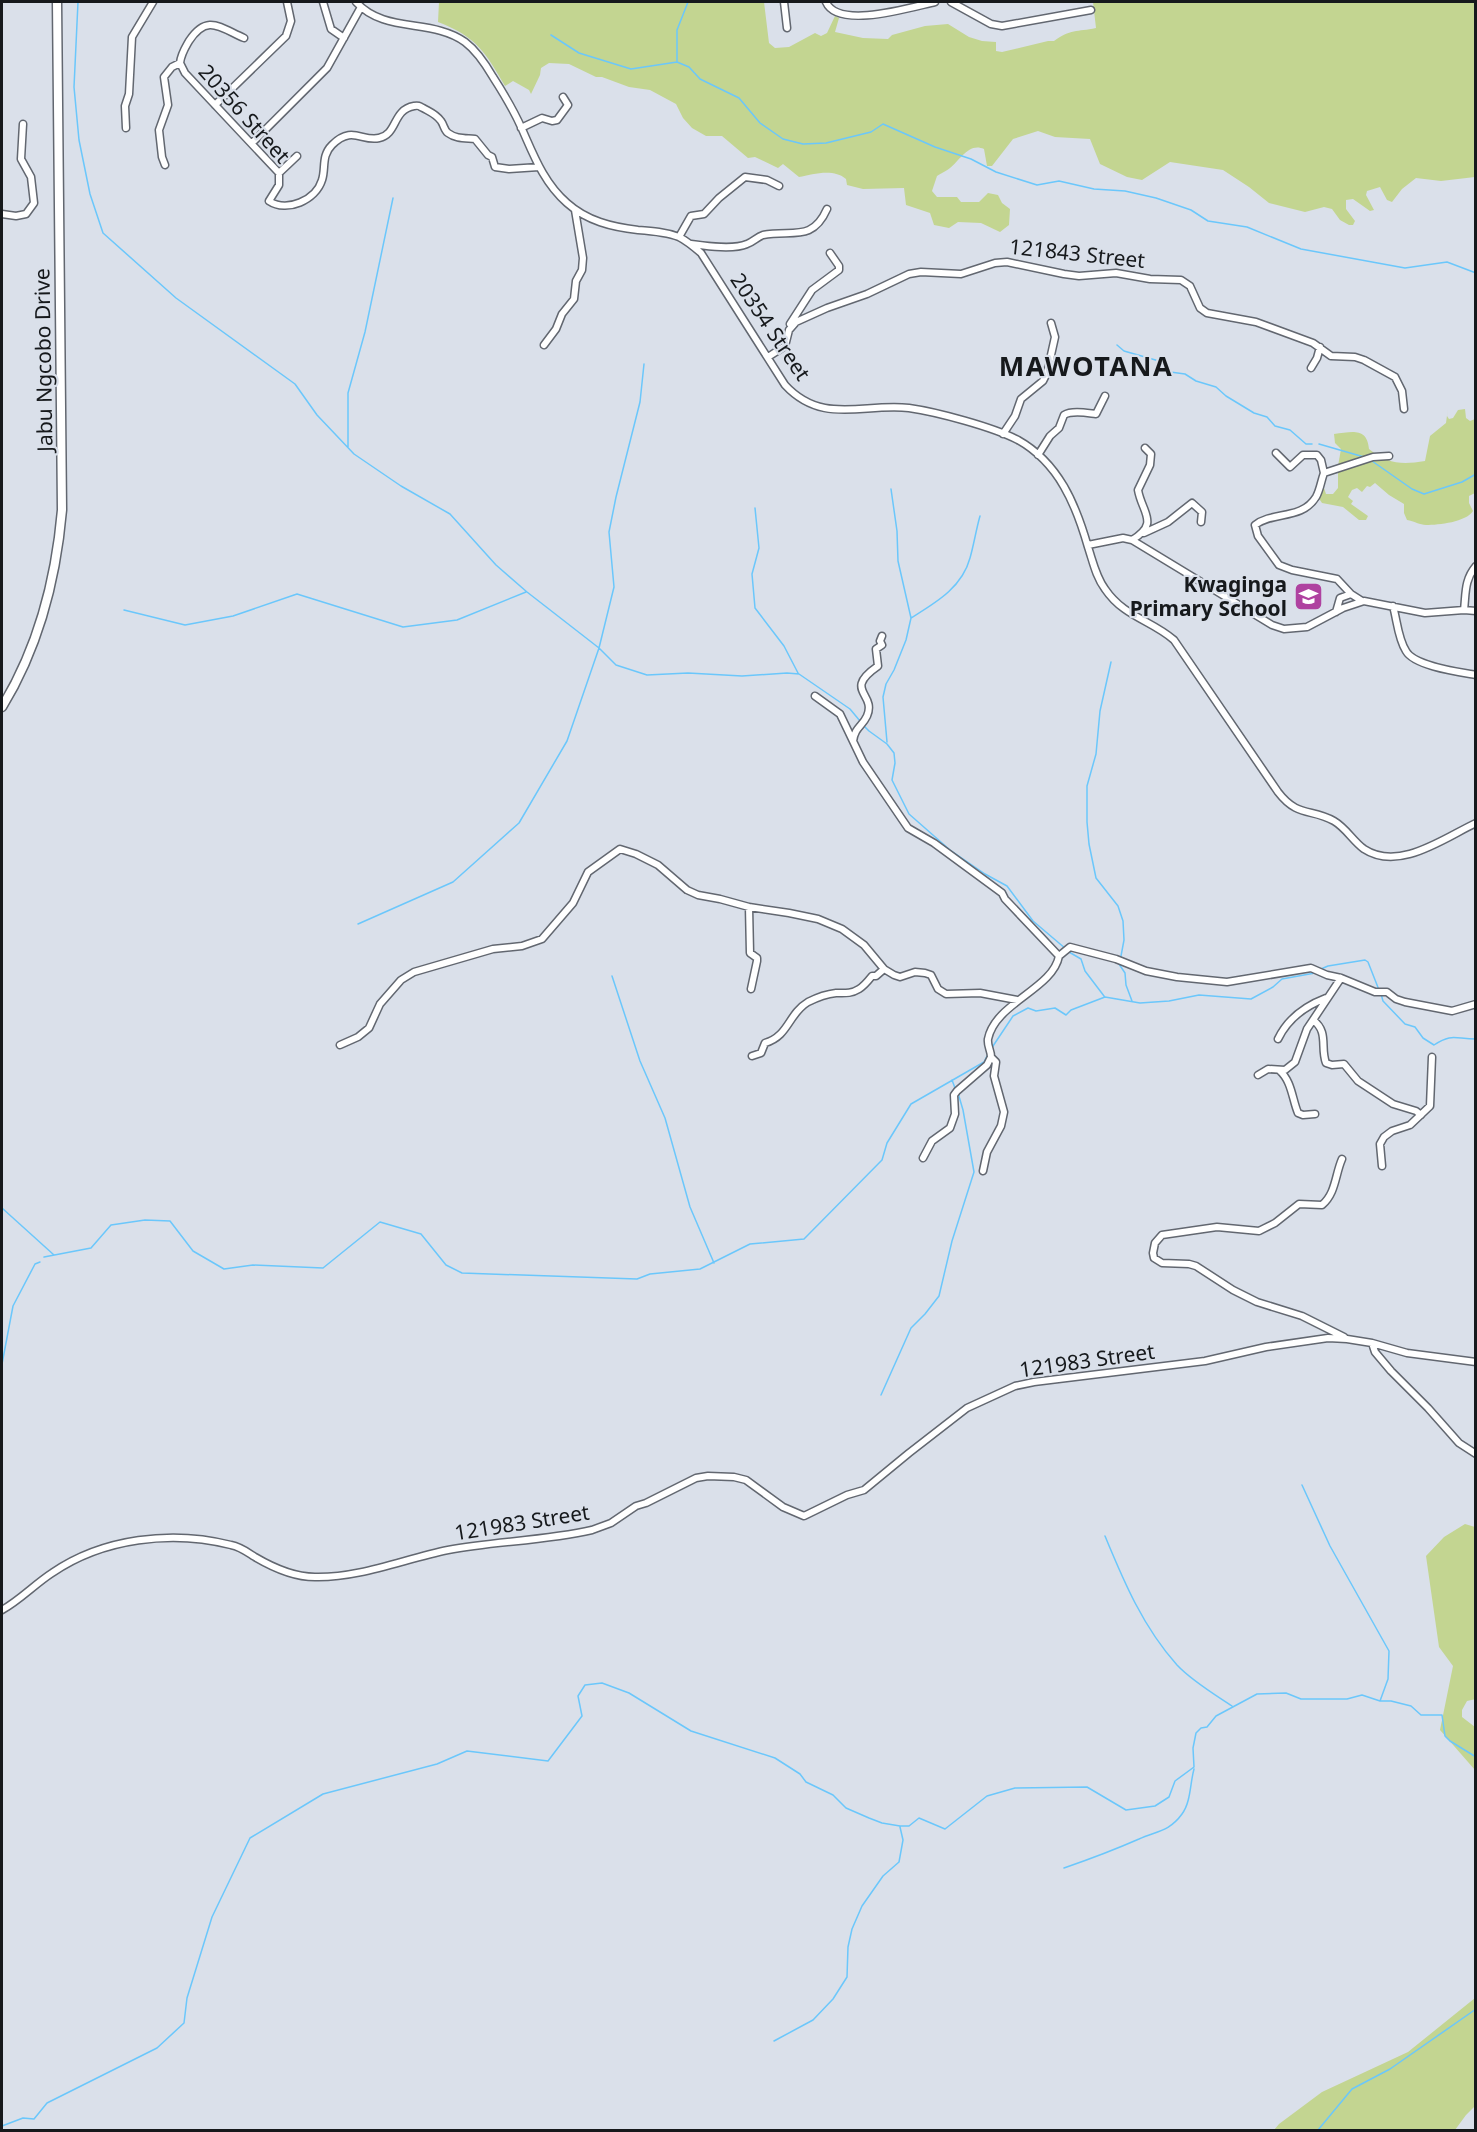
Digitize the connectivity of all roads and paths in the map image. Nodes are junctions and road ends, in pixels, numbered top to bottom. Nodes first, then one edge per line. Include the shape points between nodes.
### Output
1 (57, 2) edge
2 (153, 2) edge
3 (287, 2) edge
4 (323, 2) edge
5 (356, 2) edge
6 (784, 2) edge
7 (826, 2) edge
8 (935, 2) edge
9 (951, 2) edge
10 (361, 7) junction
11 (1091, 10) dead end
12 (787, 28) dead end
13 (244, 38) dead end
14 (344, 38) junction
15 (180, 63) junction
16 (563, 97) dead end
17 (215, 105) junction
18 (23, 124) dead end
19 (521, 128) junction
20 (126, 129) dead end
21 (252, 142) junction
22 (297, 156) dead end
23 (165, 165) dead end
24 (539, 167) junction
25 (279, 173) junction
26 (779, 186) dead end
27 (828, 209) dead end
28 (575, 210) junction
29 (2, 214) edge
30 (679, 237) junction
31 (690, 244) junction
32 (830, 253) dead end
33 (1051, 323) dead end
34 (790, 328) junction
35 (544, 345) dead end
36 (1320, 346) junction
37 (768, 357) junction
38 (1311, 368) dead end
39 (1105, 396) dead end
40 (1404, 409) dead end
41 (1003, 434) junction
42 (1145, 448) dead end
43 (1276, 453) dead end
44 (1038, 454) junction
45 (1389, 456) dead end
46 (1324, 473) junction
47 (1201, 522) dead end
48 (1140, 535) junction
49 (1132, 540) junction
50 (1088, 545) junction
51 (1476, 566) edge
52 (1351, 594) junction
53 (1362, 601) junction
54 (1393, 606) junction
55 (1464, 610) junction
56 (1476, 611) edge
57 (1336, 612) junction
58 (882, 636) dead end
59 (1476, 675) edge
60 (815, 696) dead end
61 (2, 706) edge
62 (853, 742) junction
63 (1476, 823) edge
64 (749, 907) junction
65 (1064, 952) junction
66 (884, 969) junction
67 (1341, 978) junction
68 (751, 989) dead end
69 (1327, 998) junction
70 (1017, 1000) junction
71 (1476, 1004) edge
72 (1313, 1020) junction
73 (1278, 1039) dead end
74 (340, 1045) dead end
75 (990, 1052) junction
76 (752, 1056) dead end
77 (1432, 1057) dead end
78 (1279, 1070) junction
79 (1258, 1075) dead end
80 (1315, 1114) dead end
81 (1421, 1115) junction
82 (923, 1158) dead end
83 (1342, 1159) dead end
84 (1382, 1166) dead end
85 (983, 1171) dead end
86 (1347, 1339) junction
87 (1372, 1343) junction
88 (1476, 1362) edge
89 (1476, 1454) edge
90 (2, 1610) edge

1 - 61 main road, Jabu Ngcobo Drive via 62,510 55,568 40,625
2 - 20 street via 132,37
3 - 17 street via 291,21 286,36
4 - 14 street via 331,29
5 - 10 street, 20354 Street
6 - 12 street
7 - 8 street via 834,11 859,15
9 - 11 street via 1002,26
10 - 14 street
10 - 19 street, 20354 Street via 380,19 444,32 468,44 489,71
13 - 15 street, 20356 Street via 212,25 203,26 196,30
14 - 21 street via 327,68
15 - 17 street, 20356 Street
15 - 23 street via 164,77 168,105 159,130
16 - 19 street via 568,105 557,120 542,118
17 - 21 street, 20356 Street
18 - 29 street via 21,159 31,177 34,203 26,214
19 - 24 street, 20354 Street
21 - 25 street, 20356 Street
22 - 25 street
24 - 25 street, 20356 Street via 495,167 492,157 475,139 449,134 436,115 418,105 402,111 383,137 354,134 334,143 324,158 322,182 308,199 290,206 269,201 279,185
24 - 28 street, 20354 Street via 557,194
26 - 30 street via 746,177 704,214 691,216
27 - 31 street via 816,226 800,233 762,235 742,246
28 - 30 street, 20354 Street via 611,226
28 - 35 street via 582,270 574,299
30 - 31 street, 20354 Street
31 - 37 street, 20354 Street via 709,264
32 - 34 street via 839,270 812,290
33 - 41 street via 1055,337 1045,378 1021,399
34 - 36 street, 121843 Street via 826,308 909,274 961,274 1007,262 1079,276 1116,273 1181,280 1190,286 1207,314 1256,322
34 - 37 street, 121843 Street via 785,346
36 - 38 street
36 - 40 street via 1331,356 1355,357 1395,377
37 - 41 street, 20354 Street via 792,393 817,407 918,410
39 - 44 street via 1096,414 1064,415 1061,425
41 - 44 street, 20354 Street
42 - 48 street via 1151,461 1138,490 1148,519
43 - 46 street via 1290,467 1303,455 1317,455
44 - 50 street, 20354 Street via 1069,493
45 - 46 street via 1373,457
46 - 52 street via 1316,498 1305,507 1294,514 1263,520 1255,528 1279,565 1337,579
47 - 48 street via 1202,512 1192,503 1168,522
48 - 49 street
49 - 50 street via 1123,538
49 - 57 street via 1276,627 1308,627
50 - 63 street, 20354 Street via 1098,578 1108,594 1129,614 1177,643 1278,792 1292,806 1336,822 1362,847 1385,856 1412,854
51 - 55 street via 1466,586
52 - 53 street
52 - 57 street via 1340,598
53 - 54 street
53 - 57 street
54 - 55 street via 1425,613
54 - 59 street via 1409,656
55 - 56 street
58 - 62 street via 882,645 876,649 878,666 861,682 868,714 854,733
60 - 62 street via 836,709
62 - 65 street via 869,773 908,828 1002,892
64 - 66 street via 789,913 842,929 864,945
64 - 68 street via 750,953 757,961
64 - 74 street via 693,893 658,865 620,849 588,872 573,903 542,939 414,972 382,1000 369,1028
65 - 67 street via 1085,950 1160,975 1220,982 1317,971
65 - 70 street via 1054,971
66 - 70 street via 900,977 915,972 928,974 949,995 980,993
66 - 76 street via 857,990 829,995 802,1006 781,1035
67 - 69 street
67 - 71 street via 1375,992 1387,992 1405,1002 1452,1011
69 - 72 street
69 - 73 street via 1295,1016
70 - 75 street via 996,1022 988,1040
72 - 78 street via 1295,1062
72 - 81 street via 1324,1038 1326,1063 1344,1064 1358,1081 1393,1104
75 - 82 street via 987,1065 954,1095 952,1124 932,1142
75 - 85 street via 996,1062 994,1076 1004,1112
77 - 81 street via 1431,1102
78 - 79 street via 1268,1069
78 - 80 street via 1292,1091 1298,1113
81 - 84 street via 1384,1137 1380,1144
83 - 86 street via 1332,1194 1322,1205 1299,1204 1275,1224 1259,1231 1218,1227 1162,1235 1153,1253 1161,1263 1196,1266 1257,1302 1302,1316
86 - 87 street, 121983 Street
86 - 90 street, 121983 Street via 1266,1347 1204,1361 1015,1386 967,1408 864,1490 804,1516 783,1507 746,1480 702,1477 591,1530 432,1553 384,1567 317,1577 289,1572 232,1545 182,1537 144,1540 105,1548 74,1560
87 - 88 street, 121983 Street via 1407,1353
87 - 89 street via 1391,1371 1459,1443

